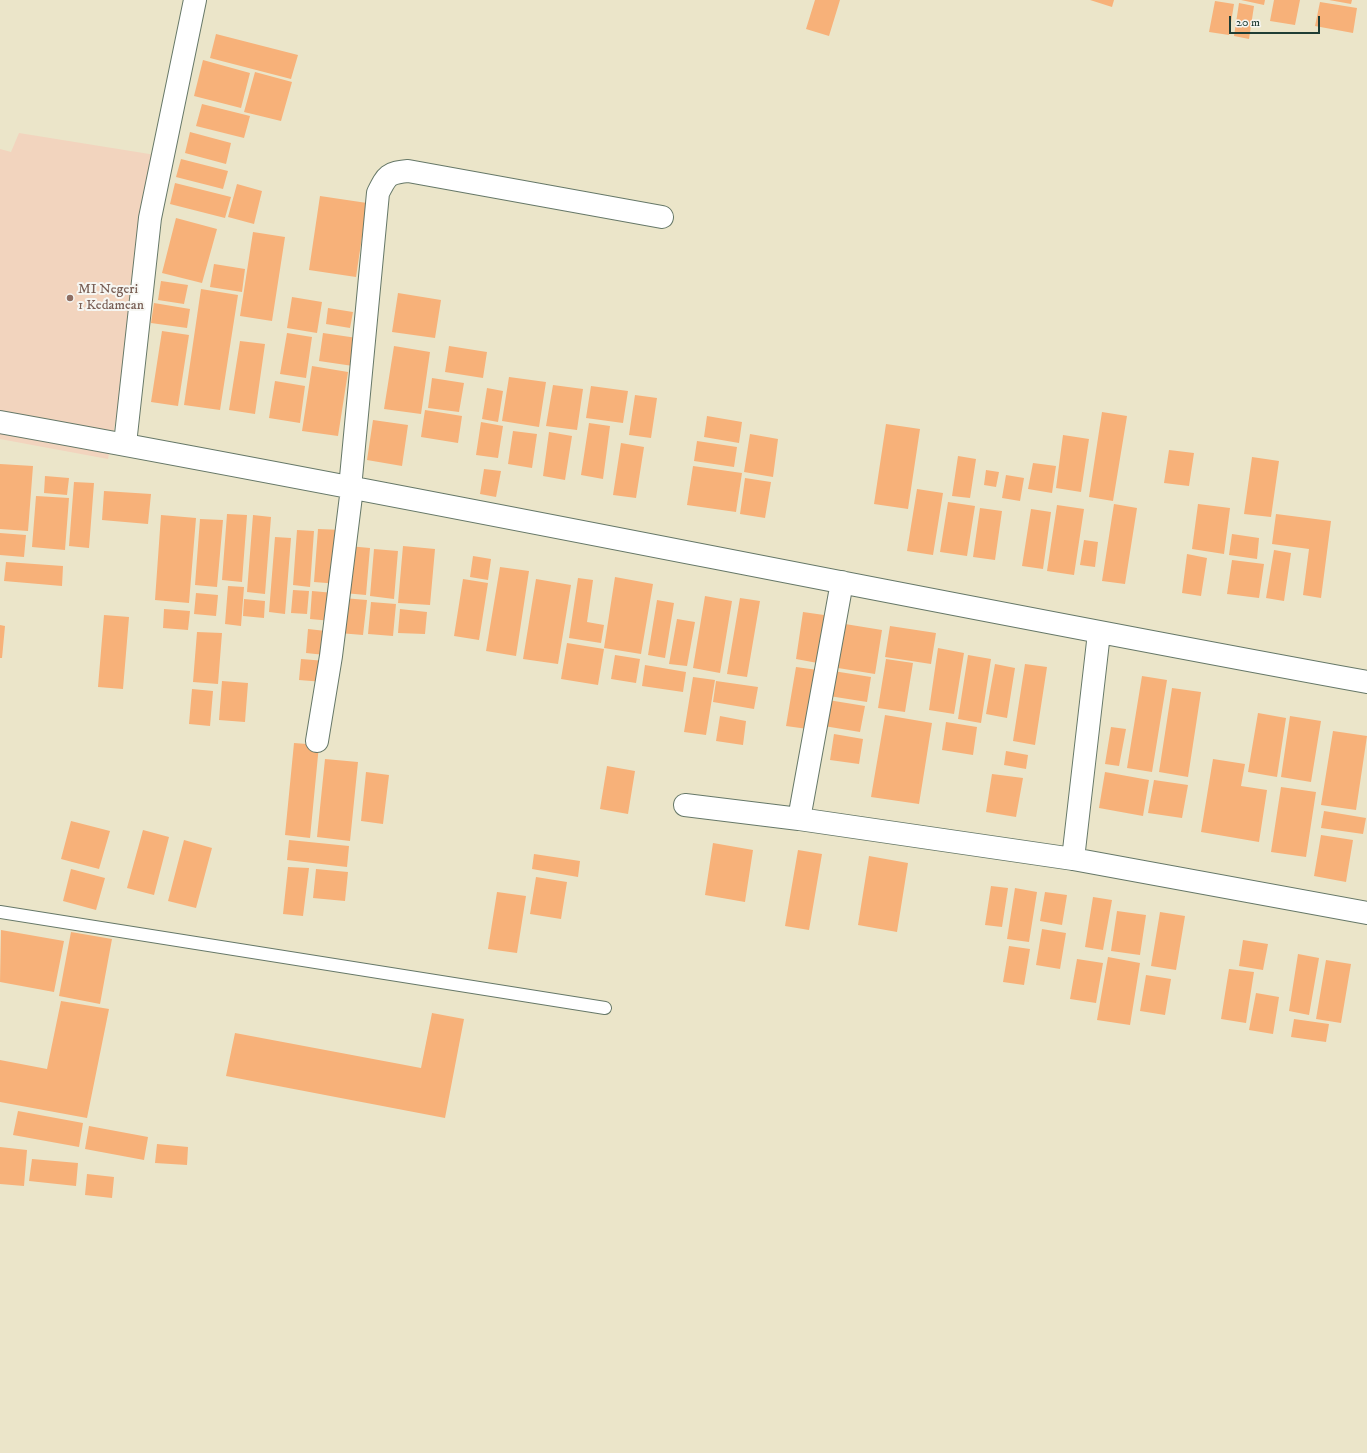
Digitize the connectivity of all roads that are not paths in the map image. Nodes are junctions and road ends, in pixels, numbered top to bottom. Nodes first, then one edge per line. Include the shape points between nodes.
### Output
1 (195, 0) edge
2 (662, 217) dead end
3 (0, 422) edge
4 (125, 444) junction
5 (351, 488) junction
6 (842, 582) junction
7 (1099, 633) junction
8 (1367, 682) edge
9 (317, 741) dead end
10 (685, 805) dead end
11 (799, 819) junction
12 (1073, 859) junction
13 (0, 912) edge
14 (1367, 913) edge
15 (605, 1008) dead end

1 - 4 street via 150,218
2 - 5 street via 408,171 393,172 385,177 378,193
3 - 4 street
4 - 5 street
5 - 6 street
5 - 9 street via 331,656
6 - 7 street
6 - 11 street
7 - 8 street
7 - 12 street
10 - 11 street
11 - 12 street
12 - 14 street
13 - 15 lane

